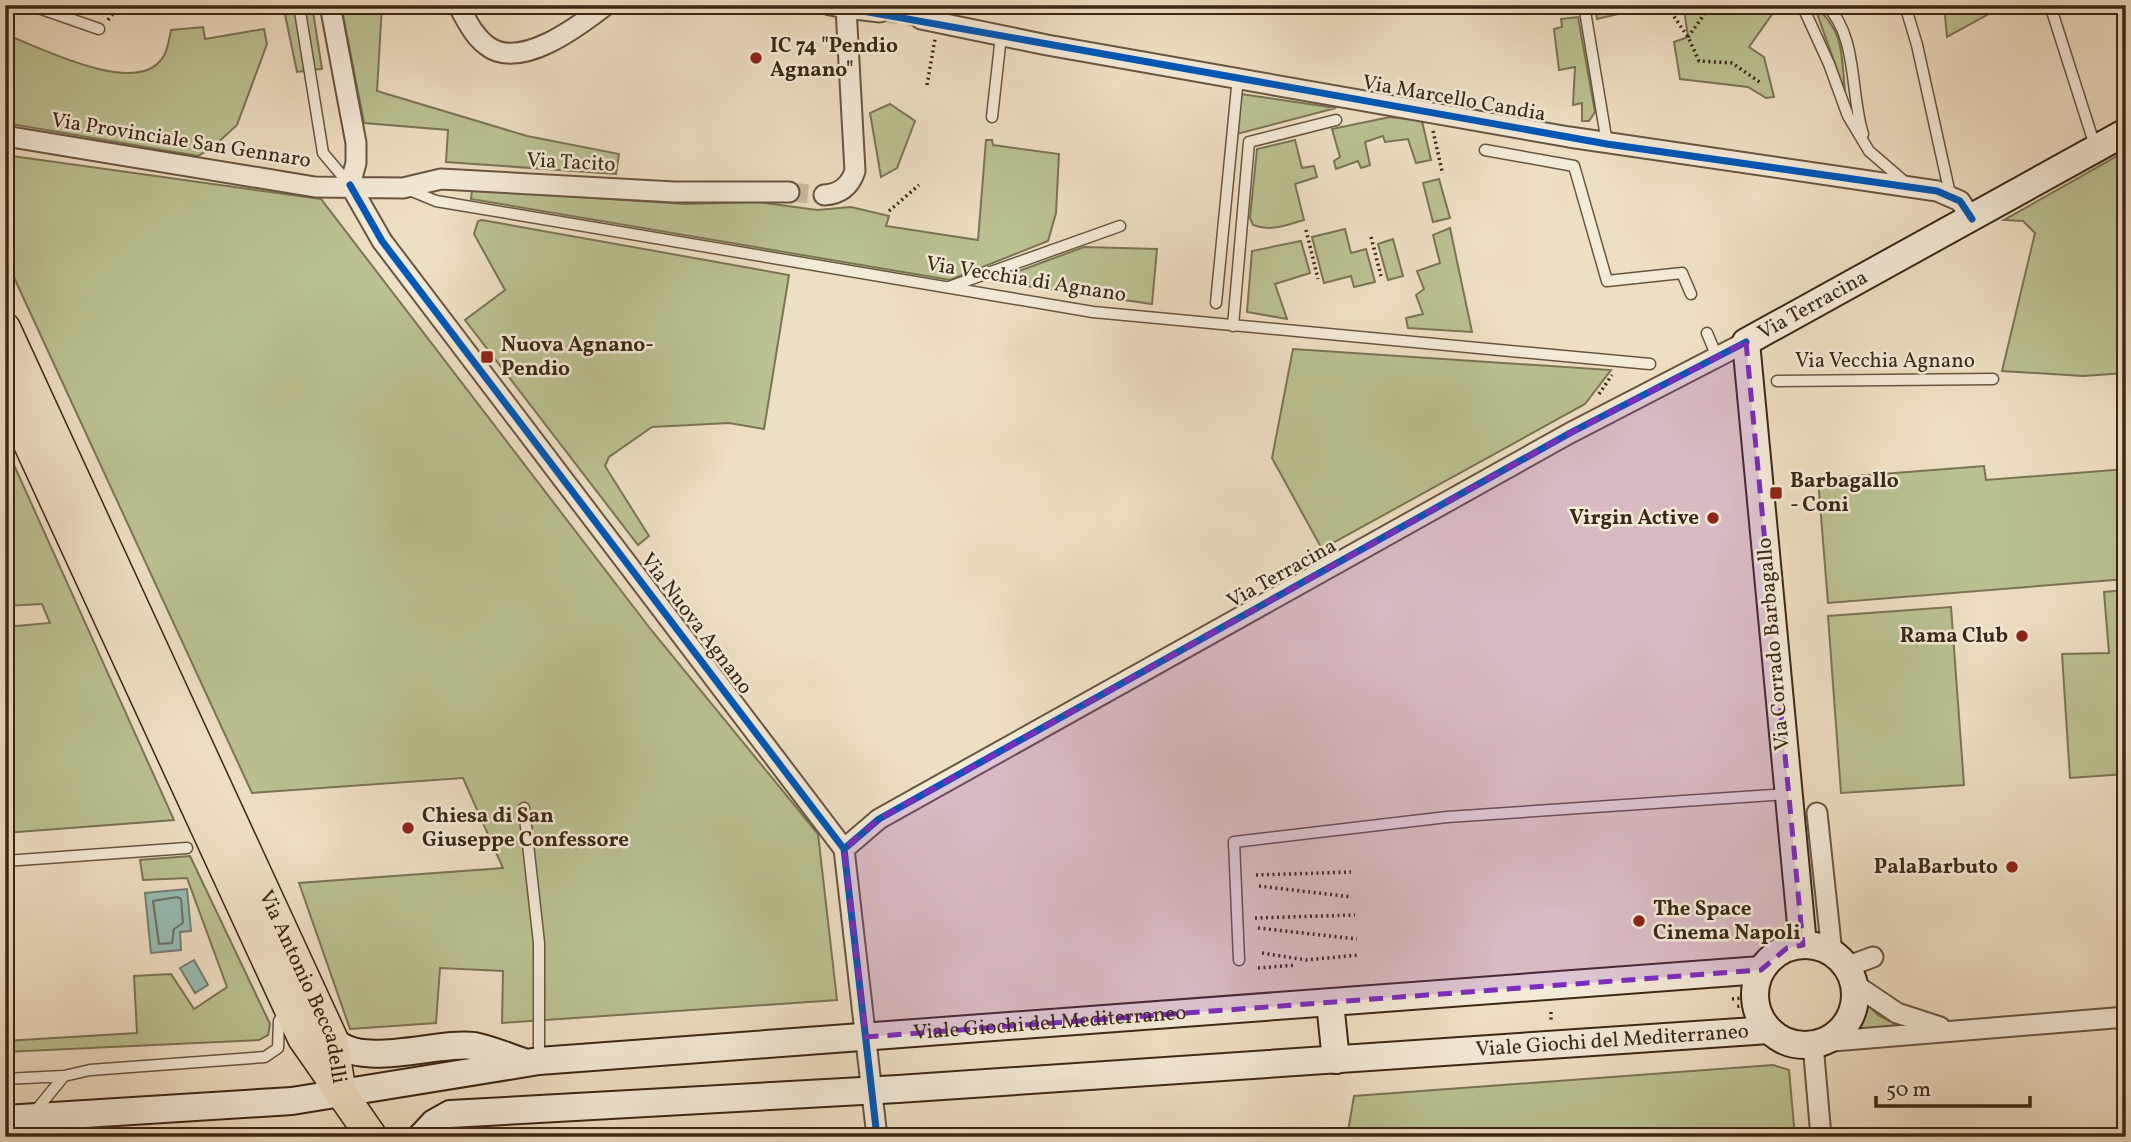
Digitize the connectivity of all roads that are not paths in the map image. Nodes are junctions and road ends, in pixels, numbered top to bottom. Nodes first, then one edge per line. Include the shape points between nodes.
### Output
1 (30, 5) edge
2 (299, 5) edge
3 (330, 5) edge
4 (406, 5) edge
5 (458, 5) edge
6 (606, 5) edge
7 (1584, 5) edge
8 (1802, 5) edge
9 (1826, 5) edge
10 (1905, 5) edge
11 (1911, 5) edge
12 (2050, 5) edge
13 (391, 7) dead end
14 (838, 7) edge
15 (880, 12) dead end
16 (932, 16) tunnel mouth
17 (99, 29) dead end
18 (1001, 36) junction
19 (1917, 45) junction
20 (1238, 77) junction
21 (992, 117) dead end
22 (1336, 120) dead end
23 (2126, 132) edge
24 (5, 136) edge
25 (1607, 144) junction
26 (2097, 149) junction
27 (1485, 150) dead end
28 (1869, 151) junction
29 (350, 185) junction
30 (403, 188) junction
31 (1912, 188) junction
32 (789, 192) tunnel mouth
33 (1950, 194) junction
34 (824, 195) tunnel mouth
35 (1972, 219) junction
36 (1120, 226) dead end
37 (948, 288) junction
38 (1691, 294) dead end
39 (1216, 303) dead end
40 (1233, 326) junction
41 (5, 328) edge
42 (1707, 332) dead end
43 (1746, 342) junction
44 (1717, 357) junction
45 (1650, 364) dead end
46 (1993, 379) dead end
47 (1777, 381) dead end
48 (5, 392) edge
49 (1788, 794) junction
50 (524, 808) dead end
51 (1816, 813) dead end
52 (187, 848) dead end
53 (844, 849) junction
54 (5, 861) edge
55 (1803, 945) junction
56 (1873, 957) dead end
57 (1240, 960) dead end
58 (1844, 968) junction
59 (1761, 970) junction
60 (1330, 1003) junction
61 (288, 1007) junction
62 (2126, 1017) edge
63 (1769, 1030) junction
64 (1959, 1030) junction
65 (866, 1037) junction
66 (332, 1038) junction
67 (1817, 1043) junction
68 (1336, 1060) junction
69 (532, 1061) junction
70 (64, 1076) junction
71 (5, 1079) edge
72 (872, 1090) junction
73 (341, 1094) junction
74 (18, 1118) edge
75 (372, 1137) edge
76 (421, 1137) edge
77 (877, 1137) edge
78 (1821, 1137) edge

1 - 17 lane
2 - 29 lane via 323,153
3 - 29 street via 356,143
4 - 13 lane
5 - 6 street via 488,47 519,54 562,35
7 - 25 lane
8 - 28 lane via 1848,116
9 - 28 lane via 1838,16 1856,112
10 - 19 lane
11 - 19 lane
12 - 26 lane
14 - 15 street
14 - 34 street via 855,171 851,183 834,195
16 - 18 street, Via Marcello Candia
18 - 20 street, Via Marcello Candia
18 - 21 lane
19 - 33 lane
20 - 25 street, Via Marcello Candia
20 - 39 lane
22 - 40 lane via 1249,142
23 - 26 main road, Via Terracina
24 - 29 street, Via Provinciale San Gennaro via 315,187
25 - 31 street, Via Marcello Candia
26 - 35 main road, Via Terracina
27 - 38 lane via 1574,166 1607,281 1682,273
28 - 31 lane
29 - 30 street, Via Tacito
29 - 53 street, Via Nuova Agnano via 382,241
30 - 32 street, Via Tacito via 441,179 674,192
30 - 37 lane, Via Vecchia di Agnano via 436,201
31 - 33 street, Via Marcello Candia
33 - 35 street
35 - 43 main road, Via Terracina
36 - 37 lane
37 - 40 lane, Via Vecchia di Agnano via 1093,312
40 - 45 lane, Via Vecchia di Agnano
41 - 66 main road, Via Antonio Beccadelli
42 - 44 lane
43 - 44 street, Via Terracina
43 - 49 main road, Via Corrado Barbagallo
44 - 53 street, Via Terracina via 1570,433 891,812
46 - 47 lane, Via Vecchia Agnano
48 - 61 main road, Via Antonio Beccadelli
49 - 55 main road, Via Corrado Barbagallo
49 - 57 lane via 1447,817 1234,842
50 - 69 lane via 539,943
51 - 58 street
52 - 54 lane
53 - 65 street
55 - 58 main road
55 - 59 main road via 1787,948
56 - 58 street
58 - 64 street via 1897,1013
58 - 67 main road via 1854,1003 1848,1020 1836,1034
59 - 60 main road, Viale Giochi del Mediterraneo
59 - 63 main road via 1755,1001
60 - 65 main road, Viale Giochi del Mediterraneo
60 - 68 main road
61 - 70 lane via 279,1021 278,1048 265,1057 90,1070
61 - 73 main road, Via Antonio Beccadelli via 309,1050
62 - 64 street
63 - 67 main road via 1782,1039
63 - 68 main road, Viale Giochi del Mediterraneo
64 - 67 street
65 - 69 main road, Viale Giochi del Mediterraneo
65 - 72 street
66 - 69 main road via 348,1051 473,1046
66 - 73 main road, Via Antonio Beccadelli
67 - 78 street
68 - 72 main road, Viale Giochi del Mediterraneo
69 - 73 main road, Viale Giochi del Mediterraneo
70 - 71 lane
70 - 74 lane
72 - 76 main road, Viale Giochi del Mediterraneo via 450,1114
72 - 77 street
73 - 74 main road, Viale Giochi del Mediterraneo
73 - 75 main road

